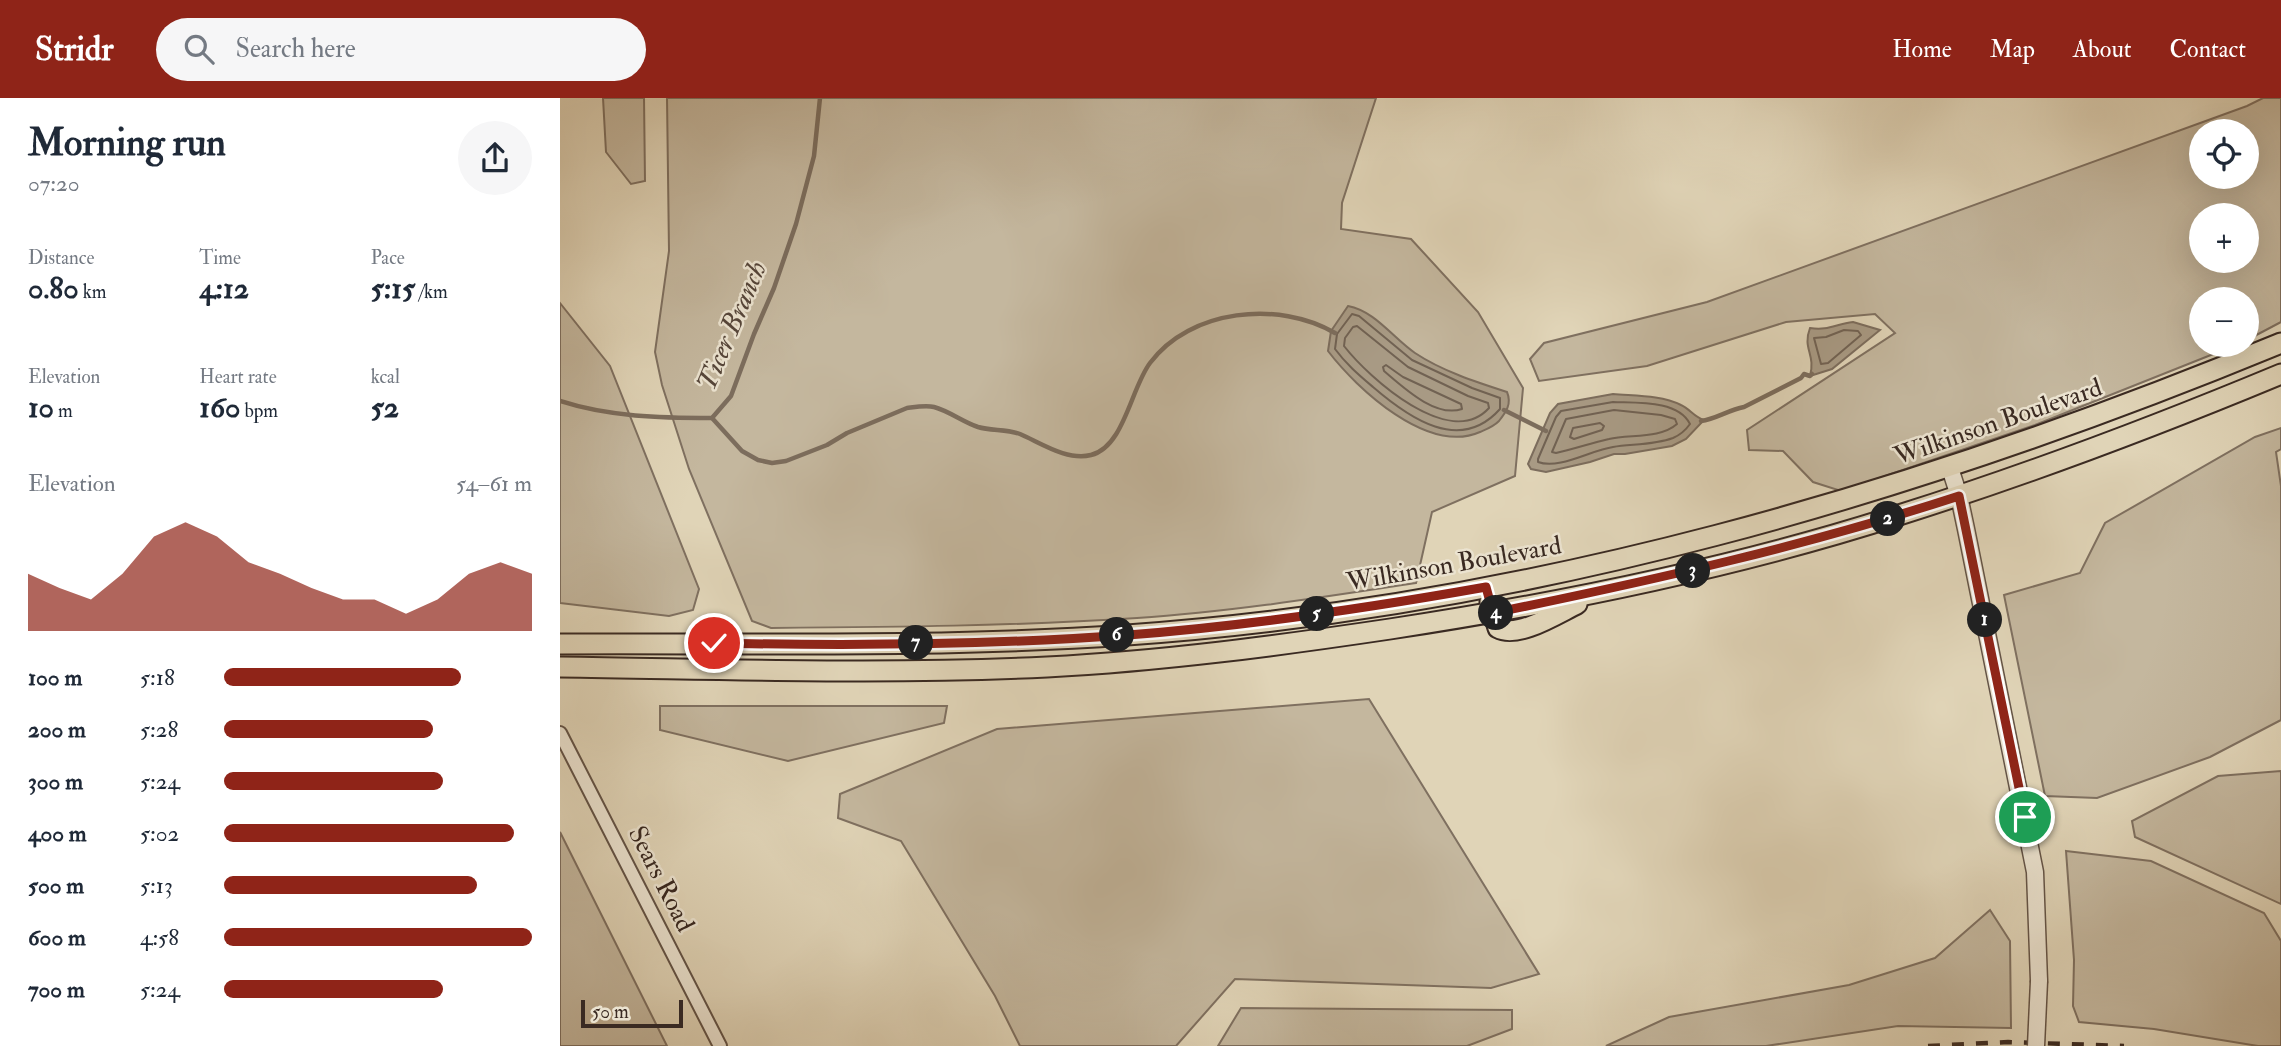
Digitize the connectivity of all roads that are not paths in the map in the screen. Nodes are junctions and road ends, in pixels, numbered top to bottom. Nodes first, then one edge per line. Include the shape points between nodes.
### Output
1 (2281, 343) edge
2 (2281, 374) edge
3 (1950, 468) junction
4 (1959, 496) junction
5 (1486, 587) junction
6 (1493, 613) junction
7 (730, 643) junction
8 (560, 644) edge
9 (560, 667) edge
10 (729, 669) junction
11 (560, 733) edge
12 (720, 1046) edge
13 (2036, 1046) edge

1 - 3 main road, Wilkinson Boulevard via 2155,395
2 - 4 main road via 2176,418
3 - 4 street
3 - 5 main road, Wilkinson Boulevard via 1714,536
4 - 6 main road via 1721,564 1604,591 1512,632 1498,628
4 - 13 street, bridge via 2035,872
5 - 6 main road
5 - 7 main road, Wilkinson Boulevard via 1307,616 1128,635 896,644
6 - 10 main road, Wilkinson Boulevard via 1250,650 1049,667
7 - 8 main road, Wilkinson Boulevard
7 - 10 main road
9 - 10 main road, Wilkinson Boulevard
11 - 12 street, Sears Road

